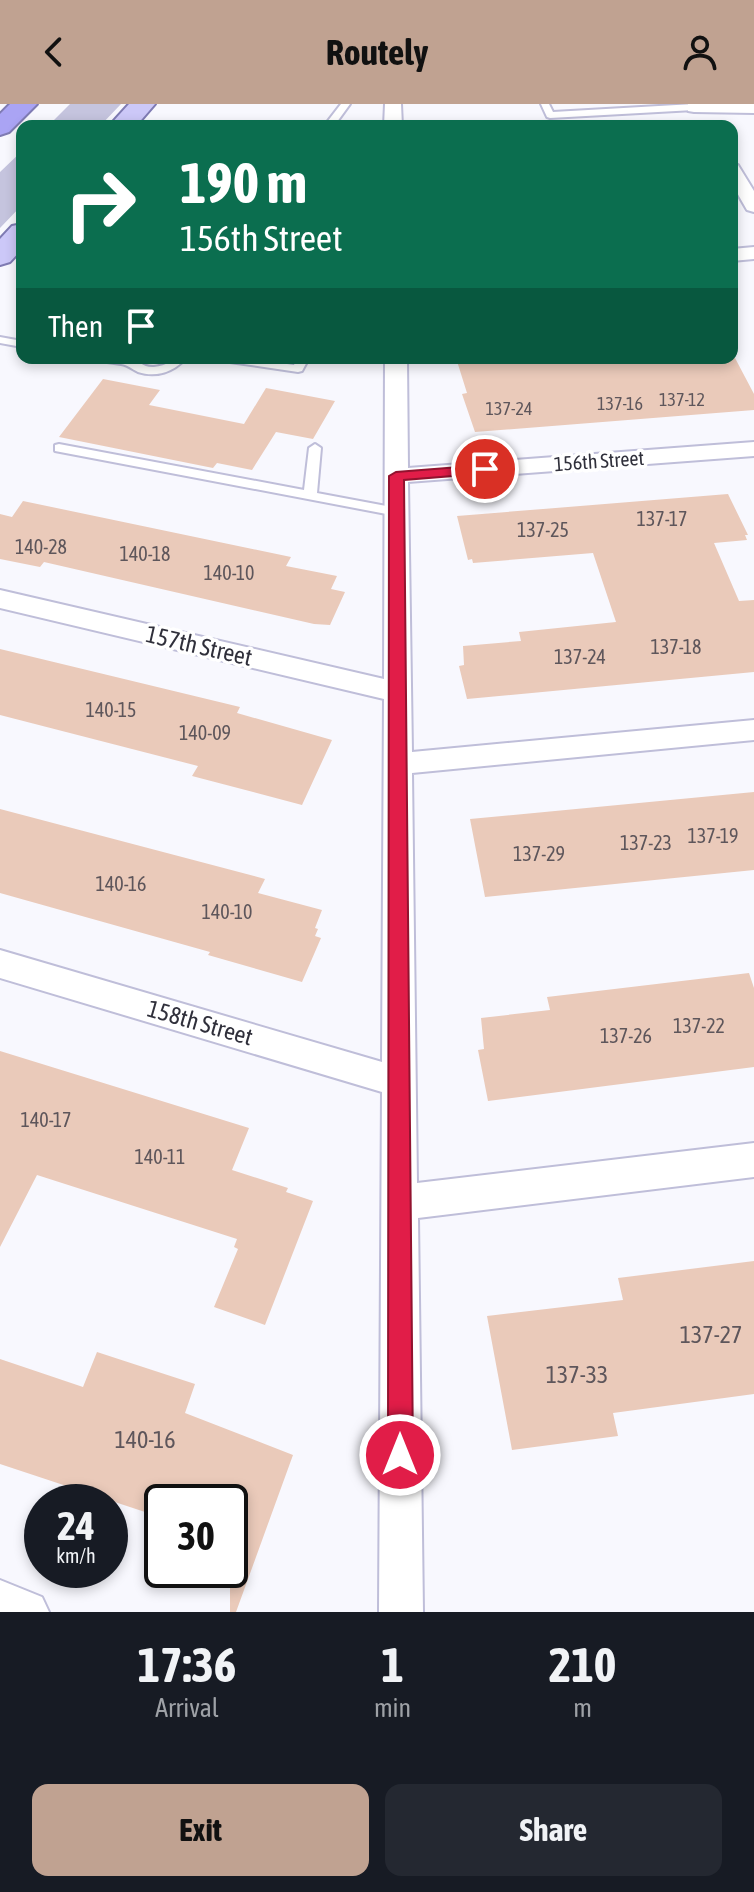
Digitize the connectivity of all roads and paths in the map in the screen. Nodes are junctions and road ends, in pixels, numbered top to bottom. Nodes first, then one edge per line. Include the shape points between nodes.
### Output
1 (143, 104) edge
2 (346, 104) edge
3 (545, 104) edge
4 (693, 105) edge
5 (22, 106) edge
6 (754, 108) edge
7 (128, 120) edge
8 (334, 120) edge
9 (0, 127) edge
10 (738, 179) edge
11 (754, 206) edge
12 (16, 239) edge
13 (0, 256) edge
14 (131, 364) edge
15 (173, 364) edge
16 (264, 364) edge
17 (300, 364) edge
18 (396, 364) edge
19 (59, 448) dead end
20 (315, 448) dead end
21 (754, 449) edge
22 (396, 476) junction
23 (310, 496) junction
24 (397, 512) junction
25 (0, 599) edge
26 (398, 692) junction
27 (754, 730) edge
28 (398, 764) junction
29 (0, 964) edge
30 (399, 1082) junction
31 (754, 1160) edge
32 (399, 1203) junction
33 (0, 1601) edge
34 (27, 1612) edge
35 (401, 1612) edge

1 - 7 main road
2 - 8 lane
3 - 4 lane via 550,115
4 - 6 street
5 - 9 highway
10 - 11 street
12 - 13 main road
14 - 15 lane via 148,371
16 - 17 lane via 298,369
18 - 22 street
19 - 23 lane
20 - 23 lane
21 - 22 street, 156th Street
22 - 24 street
23 - 24 lane
24 - 26 street
25 - 26 street, 157th Street
26 - 28 street
27 - 28 street
28 - 30 street
29 - 30 street, 158th Street
30 - 32 street
31 - 32 street
32 - 35 street
33 - 34 street

